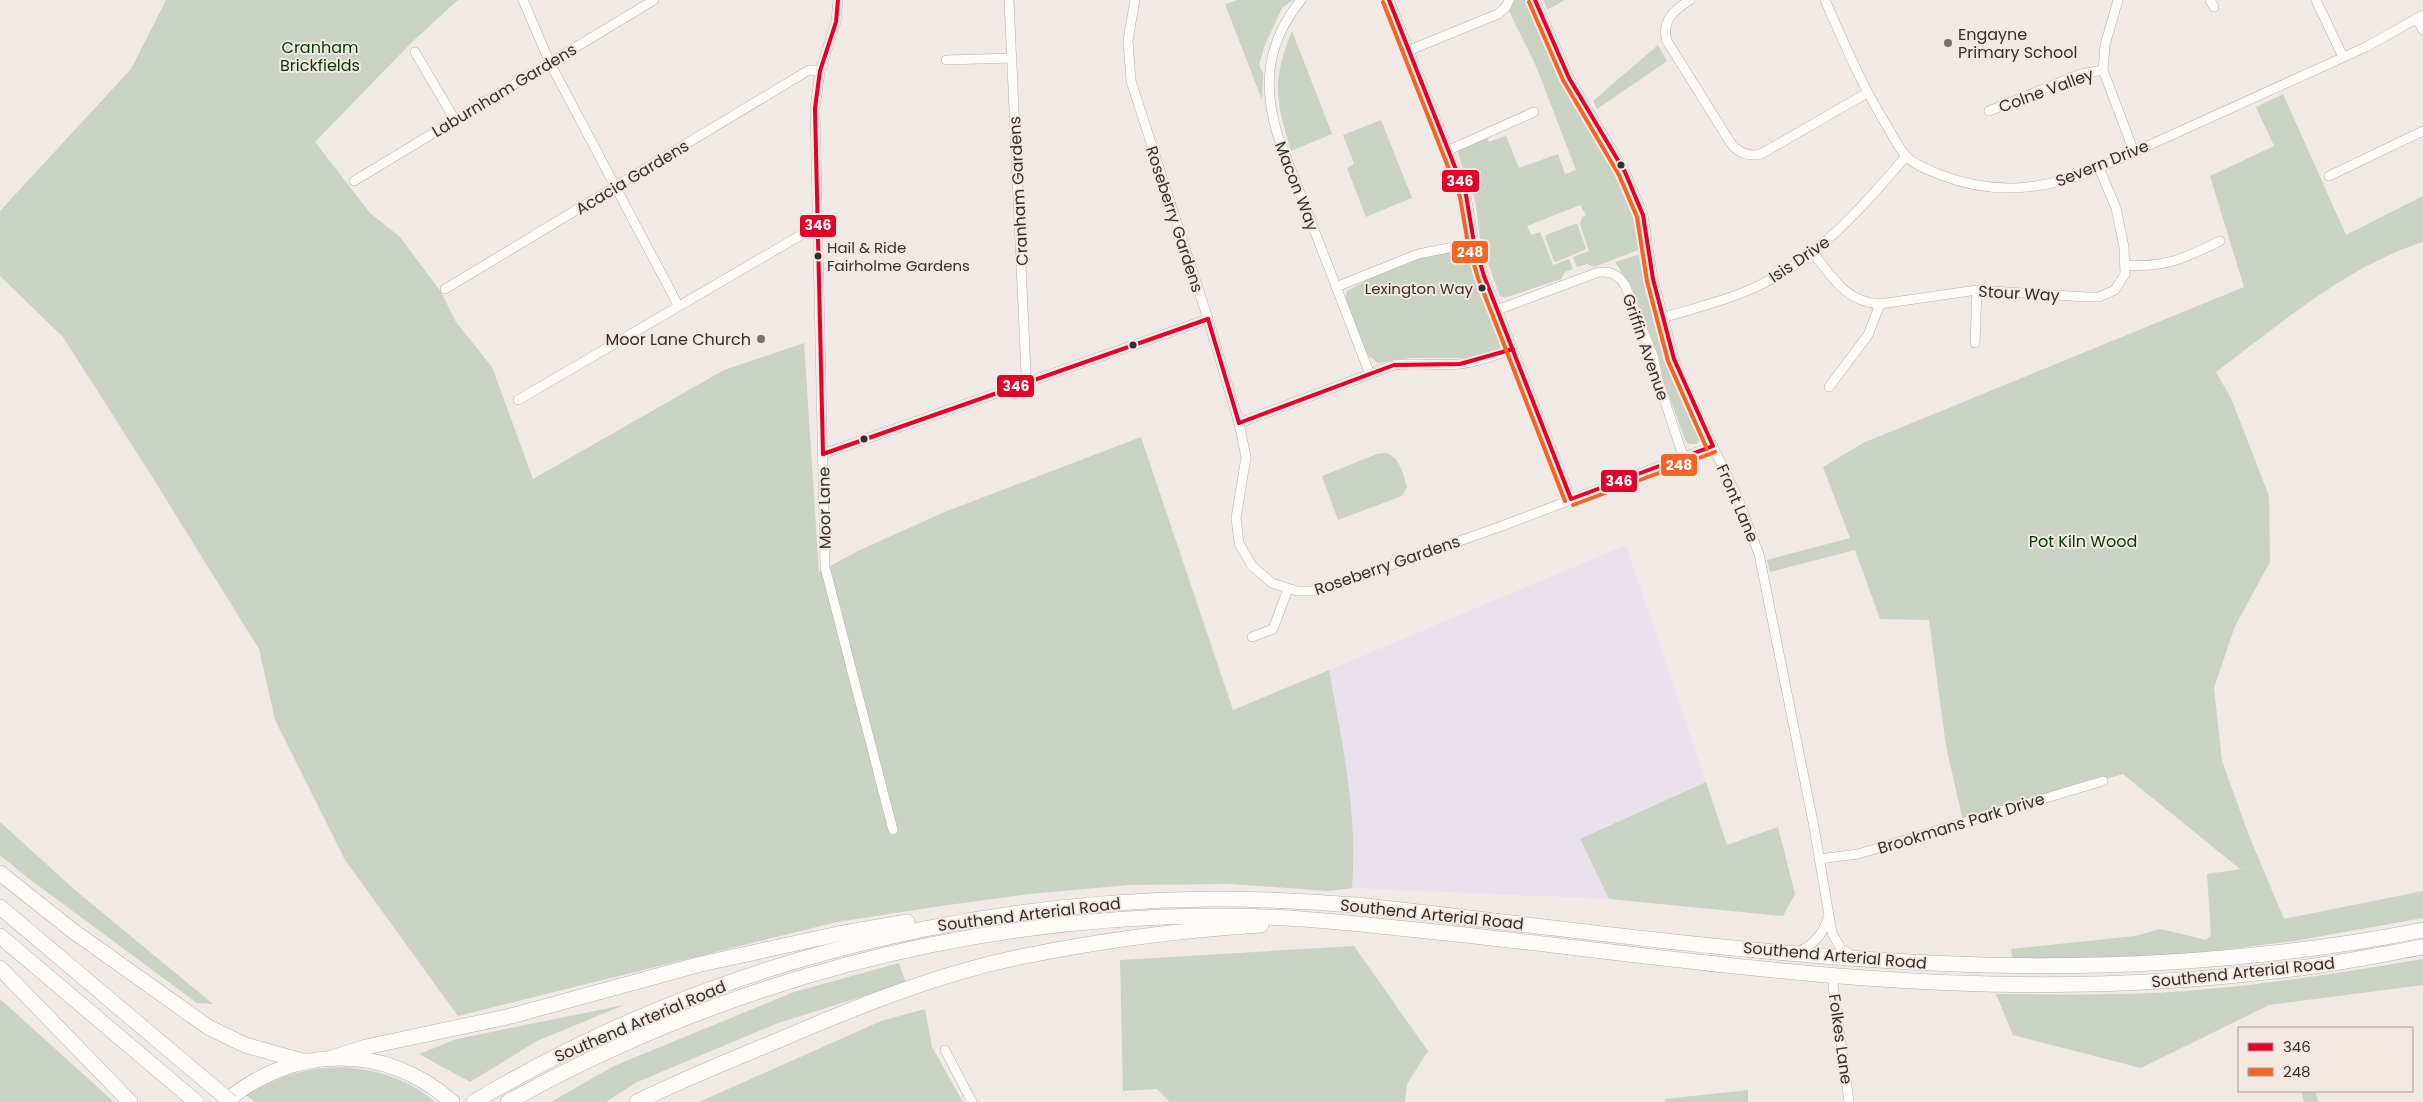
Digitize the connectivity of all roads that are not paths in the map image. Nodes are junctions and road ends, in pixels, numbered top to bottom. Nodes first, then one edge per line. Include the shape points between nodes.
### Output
1 (523, 0) edge
2 (654, 0) edge
3 (838, 0) edge
4 (1009, 0) edge
5 (1135, 0) edge
6 (1301, 0) edge
7 (1389, 0) edge
8 (1509, 0) edge
9 (1535, 0) edge
10 (1690, 0) edge
11 (1825, 0) edge
12 (2118, 0) edge
13 (2316, 0) edge
14 (2420, 17) edge
15 (2423, 30) edge
16 (1410, 50) junction
17 (415, 52) dead end
18 (2343, 57) junction
19 (1012, 58) junction
20 (946, 60) dead end
21 (550, 63) junction
22 (2102, 70) junction
23 (820, 71) junction
24 (1867, 93) junction
25 (1989, 111) dead end
26 (1534, 112) dead end
27 (455, 120) junction
28 (2423, 131) edge
29 (1449, 150) junction
30 (2134, 152) junction
31 (1906, 156) junction
32 (2098, 168) junction
33 (2329, 176) dead end
34 (354, 181) dead end
35 (615, 188) junction
36 (818, 231) junction
37 (2220, 241) dead end
38 (1474, 242) junction
39 (1813, 253) junction
40 (2126, 265) junction
41 (1336, 287) junction
42 (445, 289) dead end
43 (1976, 290) junction
44 (1880, 304) junction
45 (678, 305) junction
46 (1497, 310) junction
47 (1662, 318) junction
48 (1208, 319) junction
49 (1975, 343) dead end
50 (1513, 349) junction
51 (1369, 372) junction
52 (1029, 382) junction
53 (1829, 388) dead end
54 (518, 400) dead end
55 (1239, 422) junction
56 (1713, 446) junction
57 (823, 454) junction
58 (1684, 456) junction
59 (1571, 499) junction
60 (1288, 589) junction
61 (1252, 637) dead end
62 (2103, 781) dead end
63 (893, 830) dead end
64 (1819, 859) junction
65 (0, 873) edge
66 (0, 882) edge
67 (1211, 898) junction
68 (0, 906) edge
69 (1828, 918) junction
70 (1355, 923) junction
71 (2423, 930) edge
72 (73, 931) junction
73 (0, 936) edge
74 (2423, 947) edge
75 (1791, 953) junction
76 (1870, 960) junction
77 (0, 968) edge
78 (1835, 975) junction
79 (945, 1050) dead end
80 (332, 1058) junction
81 (302, 1061) junction
82 (130, 1102) edge
83 (196, 1102) edge
84 (225, 1102) edge
85 (231, 1102) edge
86 (452, 1102) edge
87 (474, 1102) edge
88 (508, 1102) edge
89 (637, 1102) edge
90 (972, 1102) edge
91 (1849, 1102) edge

1 - 21 street
2 - 21 street, Laburnham Gardens
3 - 23 street, Moor Lane via 836,22
4 - 19 street, Cranham Gardens
5 - 48 street, Roseberry Gardens via 1128,40 1131,81
6 - 41 street, Macon Way via 1287,17 1274,49 1268,86 1270,105 1278,136
7 - 16 street
8 - 16 street via 1498,14
9 - 47 street, Front Lane via 1569,78 1626,172 1643,215
10 - 24 street via 1669,16 1664,33 1666,41 1730,142 1741,153 1761,154
11 - 24 street, Severn Drive
12 - 22 street via 2105,45
13 - 18 street
14 - 15 street
14 - 18 street, Severn Drive via 2393,34
16 - 29 street
17 - 27 street
18 - 30 street, Severn Drive
19 - 20 street
19 - 52 street, Cranham Gardens
21 - 27 street, Laburnham Gardens
21 - 35 street
22 - 25 street, Colne Valley via 2081,74
22 - 30 street
23 - 35 street, Acacia Gardens via 809,70
23 - 36 street, Moor Lane via 815,108
24 - 31 street, Severn Drive
26 - 29 street
27 - 34 street, Laburnham Gardens
28 - 33 street
29 - 38 street via 1466,195
30 - 32 street, Severn Drive
31 - 32 street, Severn Drive via 1918,165 1957,181 2000,189 2035,188
31 - 39 street, Isis Drive via 1864,206
32 - 40 street via 2118,217
35 - 42 street, Acacia Gardens
35 - 45 street
36 - 45 street via 806,232
36 - 57 street, Moor Lane
37 - 40 street via 2165,264
38 - 41 street via 1418,254
38 - 46 street
39 - 44 street, Stour Way via 1848,294 1867,303
39 - 47 street, Isis Drive via 1751,289
40 - 43 street, Stour Way via 2121,283 2115,290 2099,297
41 - 51 street, Macon Way
43 - 44 street, Stour Way
43 - 49 street
44 - 53 street via 1868,335
45 - 54 street
46 - 50 street
46 - 58 street, Griffin Avenue via 1596,273 1609,272 1618,277 1625,285 1653,356
47 - 56 street, Front Lane via 1688,394
48 - 52 street
48 - 55 street, Roseberry Gardens
50 - 51 street via 1474,362 1410,363
50 - 59 street
51 - 55 street
52 - 57 street
55 - 60 street, Roseberry Gardens via 1246,457 1236,518 1239,544 1246,559 1258,572 1272,583
56 - 58 street, Roseberry Gardens
56 - 64 street, Front Lane via 1759,554
57 - 63 street, Moor Lane via 825,567
58 - 59 street, Roseberry Gardens
59 - 60 street, Roseberry Gardens via 1317,591
60 - 61 street via 1274,629
62 - 64 street, Brookmans Park Drive via 1858,854
64 - 69 street, Front Lane
65 - 72 highway
66 - 72 highway
67 - 75 highway, Southend Arterial Road via 1358,905
67 - 80 highway via 1117,896 1021,902 838,934 701,964 511,1016 366,1047
67 - 87 highway, Southend Arterial Road via 1118,902 1022,912 927,927 834,950 743,977 654,1011 568,1051
68 - 85 highway, bridge
69 - 75 street via 1815,941
69 - 76 street, Front Lane via 1834,939 1842,949
70 - 78 highway, Southend Arterial Road
70 - 88 highway, Southend Arterial Road via 1256,916 1119,919 1024,928 930,944 838,966 704,1010 601,1054
70 - 89 highway via 1277,924 1174,932 1024,956 874,1001
71 - 76 highway, Southend Arterial Road via 2266,955 2124,964 1996,965
72 - 81 highway via 214,1031 246,1045
73 - 83 highway
74 - 78 highway, Southend Arterial Road via 2310,967 2120,984 1979,983
75 - 76 highway, Southend Arterial Road
77 - 82 highway
78 - 91 street, Folkes Lane via 1833,985
79 - 90 street
80 - 81 highway
80 - 86 highway via 380,1062 398,1068 428,1082
81 - 84 highway via 255,1081

